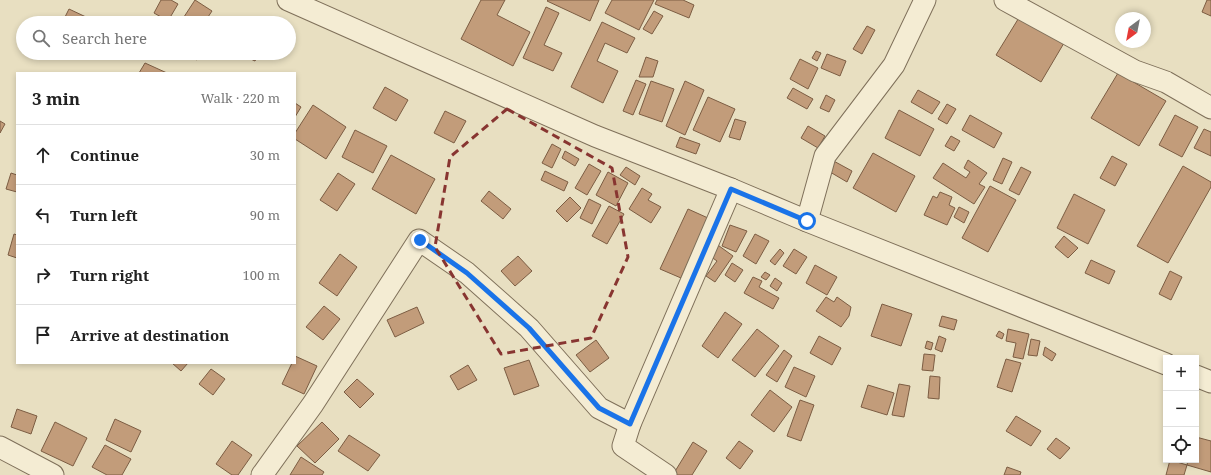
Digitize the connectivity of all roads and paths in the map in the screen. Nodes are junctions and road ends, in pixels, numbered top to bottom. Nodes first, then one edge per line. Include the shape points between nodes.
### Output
1 (288, 0) edge
2 (925, 0) edge
3 (1005, 0) edge
4 (1211, 108) edge
5 (731, 189) junction
6 (807, 221) junction
7 (1163, 363) edge
8 (1199, 377) edge
9 (1211, 382) edge
10 (630, 424) junction
11 (0, 446) edge
12 (53, 475) edge
13 (262, 475) edge
14 (666, 475) edge

1 - 5 street via 595,136
2 - 6 street via 894,64 825,156
3 - 4 street via 1135,71 1166,82
5 - 6 street
5 - 10 street
6 - 7 street
8 - 9 street
10 - 13 street via 599,408 529,328 467,273 420,240 313,404
10 - 14 street via 623,446
11 - 12 street

